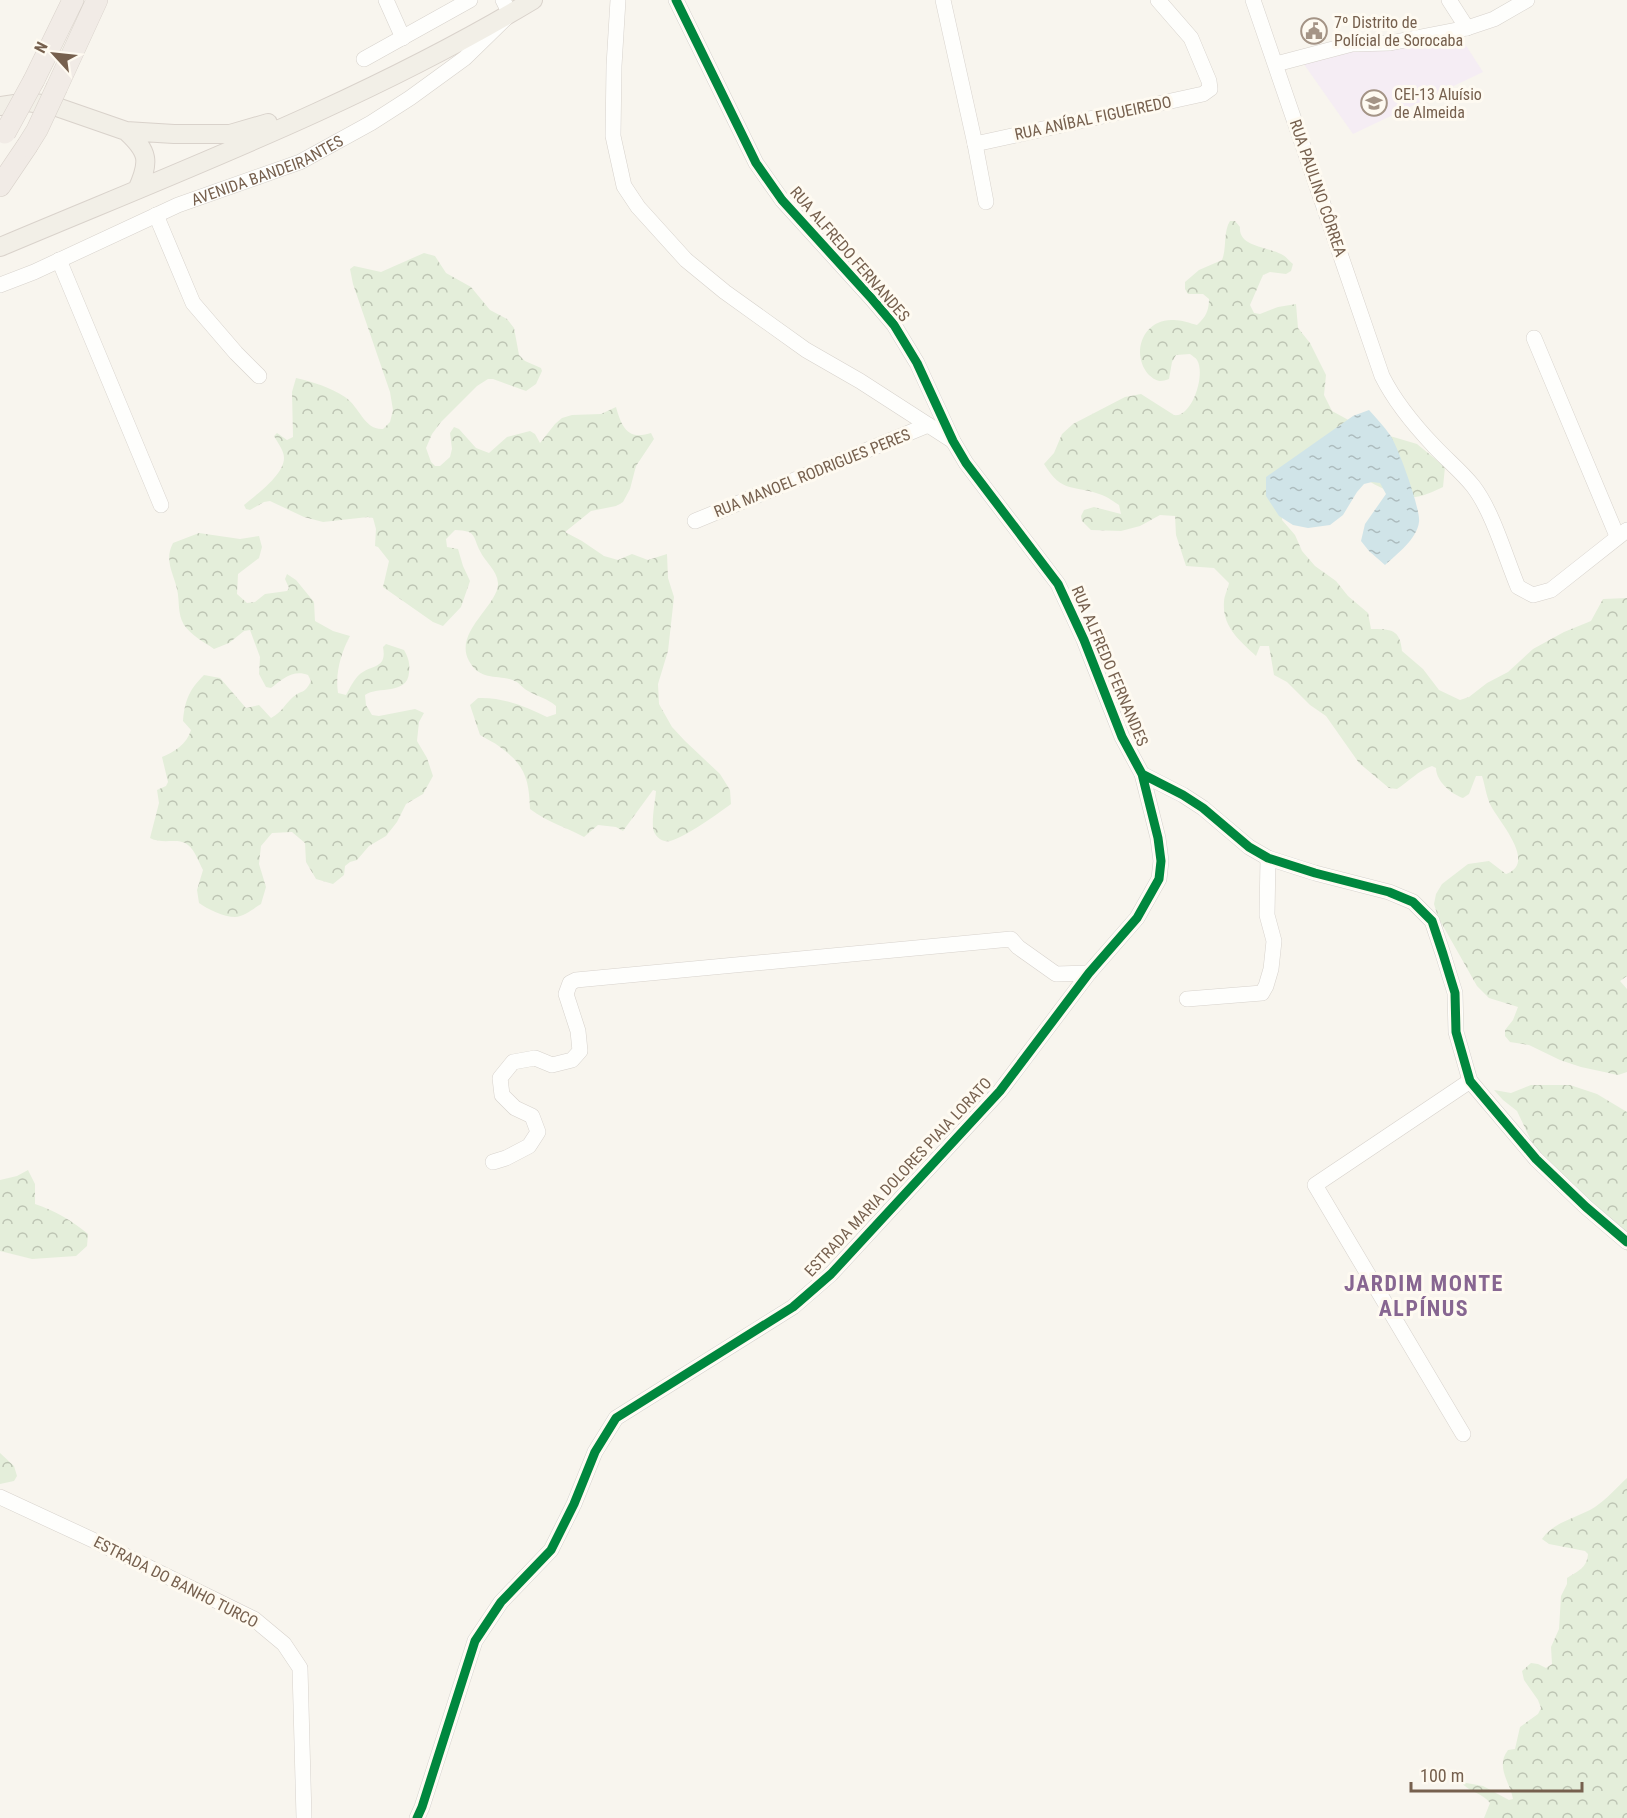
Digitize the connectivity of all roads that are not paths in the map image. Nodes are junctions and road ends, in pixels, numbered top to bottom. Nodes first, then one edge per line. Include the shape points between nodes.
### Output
1 (74, 0) edge
2 (97, 0) edge
3 (386, 0) edge
4 (470, 0) edge
5 (532, 0) edge
6 (618, 0) edge
7 (676, 0) edge
8 (943, 0) edge
9 (1158, 0) edge
10 (1253, 0) edge
11 (1449, 0) edge
12 (1527, 0) edge
13 (506, 7) edge
14 (1467, 28) junction
15 (403, 38) junction
16 (364, 59) dead end
17 (1276, 64) junction
18 (0, 106) edge
19 (322, 109) junction
20 (126, 131) junction
21 (2, 136) edge
22 (975, 144) junction
23 (0, 186) edge
24 (137, 190) junction
25 (987, 202) dead end
26 (156, 215) junction
27 (0, 248) edge
28 (59, 260) junction
29 (0, 285) edge
30 (1534, 338) dead end
31 (259, 375) dead end
32 (928, 425) junction
33 (953, 441) junction
34 (161, 505) dead end
35 (695, 521) dead end
36 (1622, 533) edge
37 (1142, 774) junction
38 (1268, 858) junction
39 (1089, 973) junction
40 (1187, 999) dead end
41 (1470, 1082) junction
42 (493, 1162) dead end
43 (1627, 1242) edge
44 (1463, 1434) dead end
45 (0, 1497) edge
46 (304, 1818) edge
47 (417, 1818) edge

1 - 21 highway, bridge
2 - 23 highway, bridge via 37,130
3 - 15 street
4 - 15 street
5 - 13 main road, AVENIDA BANDEIRANTES
6 - 32 street via 613,136 624,186 638,207 686,260 725,292 806,350
7 - 33 street, RUA ALFREDO FERNANDES via 756,164 782,200 894,326 917,363
8 - 22 street
9 - 22 street, RUA ANÍBAL FIGUEIREDO via 1191,38 1209,81 1209,89 1203,94
10 - 17 street, RUA PAULINO CÔRREA
11 - 14 street
12 - 14 street via 1494,19
13 - 19 main road, AVENIDA BANDEIRANTES via 391,77
13 - 26 street, AVENIDA BANDEIRANTES via 465,58 371,123 300,162
14 - 17 street via 1390,43 1352,44
15 - 16 street
17 - 36 street, RUA PAULINO CÔRREA via 1382,376 1404,411 1475,489 1518,587 1533,595 1551,590
18 - 20 main road, AVENIDA BANDEIRANTES via 28,102 54,106
19 - 20 main road, AVENIDA BANDEIRANTES via 230,134
19 - 24 main road, AVENIDA BANDEIRANTES
20 - 24 main road via 139,143 145,156 145,173
22 - 25 street
24 - 27 main road, AVENIDA BANDEIRANTES
26 - 28 street, AVENIDA BANDEIRANTES
26 - 31 street via 193,303
28 - 29 street, AVENIDA BANDEIRANTES
28 - 34 street
30 - 36 street
32 - 33 street
32 - 35 street, RUA MANOEL RODRIGUES PERES
33 - 37 street, RUA ALFREDO FERNANDES via 1058,584 1122,737
37 - 38 street via 1203,808
37 - 39 street, ESTRADA MARIA DOLORES PIAIA LORATO via 1160,849 1159,879 1137,918
38 - 40 street via 1267,915 1274,941 1272,969 1262,993
38 - 41 street via 1389,892 1413,902 1432,921 1455,993 1456,1032
39 - 42 street via 1056,974 1011,939 576,980 570,983 566,994 580,1051 572,1060 552,1065 535,1058 513,1062 500,1078 502,1095 515,1108 532,1116 538,1132 529,1146
39 - 47 street, ESTRADA MARIA DOLORES PIAIA LORATO via 1000,1091 831,1274 793,1307 616,1418 551,1550 501,1602 475,1641
41 - 43 street via 1536,1159
41 - 44 street via 1316,1185
45 - 46 street, ESTRADA DO BANHO TURCO via 254,1619 284,1644 300,1668

